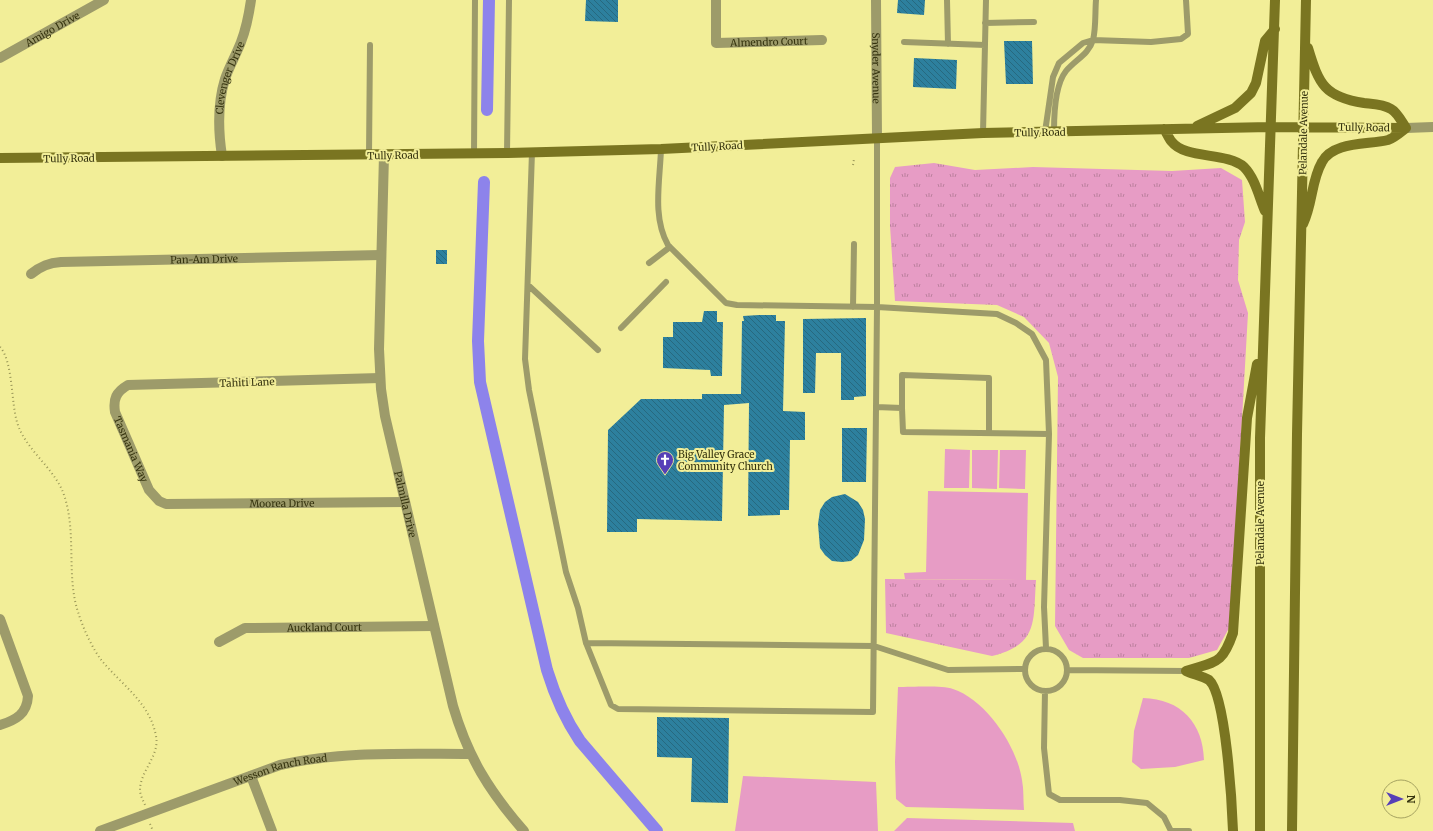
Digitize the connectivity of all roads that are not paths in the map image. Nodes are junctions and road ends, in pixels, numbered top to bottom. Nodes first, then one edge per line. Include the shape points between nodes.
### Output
1 (104, 0) edge
2 (251, 0) edge
3 (475, 0) edge
4 (509, 0) edge
5 (716, 0) edge
6 (876, 0) edge
7 (947, 0) edge
8 (986, 0) edge
9 (1096, 0) edge
10 (1186, 0) edge
11 (1275, 0) edge
12 (1306, 0) edge
13 (1034, 22) dead end
14 (985, 23) junction
15 (1275, 29) junction
16 (1305, 38) junction
17 (822, 40) dead end
18 (1093, 40) junction
19 (904, 42) dead end
20 (948, 44) junction
21 (370, 45) dead end
22 (985, 45) junction
23 (0, 58) edge
24 (1270, 127) junction
25 (1304, 127) junction
26 (1433, 127) edge
27 (1406, 128) junction
28 (1164, 129) junction
29 (1050, 132) junction
30 (983, 133) junction
31 (877, 137) junction
32 (661, 149) junction
33 (532, 152) junction
34 (507, 153) junction
35 (474, 154) junction
36 (369, 155) junction
37 (384, 155) junction
38 (222, 156) junction
39 (0, 158) edge
40 (1267, 216) junction
41 (1301, 227) junction
42 (854, 244) dead end
43 (670, 247) junction
44 (381, 255) junction
45 (649, 263) dead end
46 (31, 274) dead end
47 (666, 282) dead end
48 (528, 285) junction
49 (853, 307) junction
50 (877, 307) junction
51 (621, 328) dead end
52 (1262, 338) junction
53 (598, 350) dead end
54 (380, 378) junction
55 (117, 393) joint
56 (876, 407) junction
57 (902, 408) junction
58 (989, 433) junction
59 (1049, 434) junction
60 (159, 501) joint
61 (405, 502) junction
62 (0, 619) edge
63 (434, 626) junction
64 (219, 642) dead end
65 (586, 643) junction
66 (874, 646) junction
67 (1046, 648) junction
68 (1024, 669) junction
69 (1067, 670) junction
70 (1186, 671) junction
71 (1045, 691) junction
72 (0, 726) edge
73 (469, 754) junction
74 (251, 776) junction
75 (100, 831) edge
76 (272, 831) edge
77 (524, 831) edge
78 (1171, 831) edge
79 (1189, 831) edge
80 (1233, 831) edge
81 (1260, 831) edge
82 (1292, 831) edge

1 - 23 street, Amigo Drive
2 - 38 street, Clevenger Drive via 248,20 220,99 218,118
3 - 35 lane
4 - 34 lane
5 - 17 street, Almendro Court via 716,43
6 - 31 street, Snyder Avenue
7 - 20 lane
8 - 14 lane
9 - 18 lane
10 - 18 lane via 1188,34 1181,39 1151,42
11 - 15 main road, Pelandale Avenue
12 - 16 main road, Pelandale Avenue
13 - 14 lane
14 - 22 lane
15 - 24 main road, Pelandale Avenue
15 - 28 main road via 1265,41 1255,88 1246,99 1235,108 1198,126
16 - 25 main road, Pelandale Avenue
16 - 27 main road, Pelandale Avenue via 1320,80 1330,92 1342,99 1384,106 1392,110
18 - 29 lane via 1087,51 1066,71 1060,85
18 - 29 lane via 1083,43 1059,63 1053,77
19 - 20 lane
20 - 22 lane
21 - 36 lane
22 - 30 lane
24 - 25 main road, Tully Road
24 - 28 main road, Tully Road
24 - 40 main road, Pelandale Avenue
25 - 27 main road, Tully Road
25 - 41 main road, Pelandale Avenue
26 - 27 street, Tully Road
27 - 41 main road, Pelandale Avenue via 1389,139 1329,154 1317,172 1309,210
28 - 29 main road, Tully Road
28 - 40 main road, Pelandale Avenue via 1172,143 1181,149 1235,162 1244,167 1252,177
29 - 30 main road, Tully Road
30 - 31 main road, Tully Road
31 - 32 main road, Tully Road
31 - 50 lane
32 - 33 main road, Tully Road
32 - 43 lane via 658,218 662,234
33 - 34 main road, Tully Road
33 - 48 lane
34 - 35 main road, Tully Road
35 - 37 main road, Tully Road
36 - 37 main road, Tully Road
36 - 38 main road, Tully Road
37 - 44 street, Palmilla Drive
38 - 39 main road, Tully Road
40 - 52 main road, Pelandale Avenue
41 - 82 main road, Pelandale Avenue
42 - 49 lane
43 - 45 lane
43 - 49 lane via 726,303
44 - 46 street, Pan-Am Drive via 61,262 40,267
44 - 54 street, Palmilla Drive
47 - 51 lane
48 - 53 lane
48 - 65 lane via 525,359 529,390 566,572
49 - 50 lane
50 - 56 lane
50 - 59 lane via 997,314 1032,334 1046,360
52 - 70 main road via 1246,418 1233,633 1220,660
52 - 81 main road, Pelandale Avenue
54 - 55 street, Tahiti Lane via 128,385
54 - 61 street, Palmilla Drive via 385,416
55 - 60 street, Tasmania Way via 115,412 149,490
56 - 57 lane
56 - 66 lane
57 - 58 lane via 902,432
57 - 58 lane via 902,375 989,378
58 - 59 lane
59 - 67 lane via 1044,607
60 - 61 street, Moorea Drive via 180,505
61 - 63 street, Palmilla Drive
62 - 72 street via 28,696 26,709 19,717
63 - 64 street, Auckland Court via 245,628
63 - 73 street, Palmilla Drive via 453,706
65 - 66 lane
65 - 66 lane via 611,705 618,709 873,712
66 - 68 lane via 948,670
67 - 68 lane via 1032,653
67 - 69 lane via 1060,654 1067,664
68 - 71 lane via 1031,686
69 - 70 lane
69 - 71 lane via 1064,682 1060,686
70 - 80 main road via 1208,680 1216,691 1223,725
71 - 78 lane via 1044,748 1049,794 1060,800 1120,800 1147,803 1164,818
73 - 74 street, Wesson Ranch Road via 330,756 280,766
73 - 77 street, Palmilla Drive via 500,805
74 - 75 street, Wesson Ranch Road
74 - 76 street
78 - 79 lane

